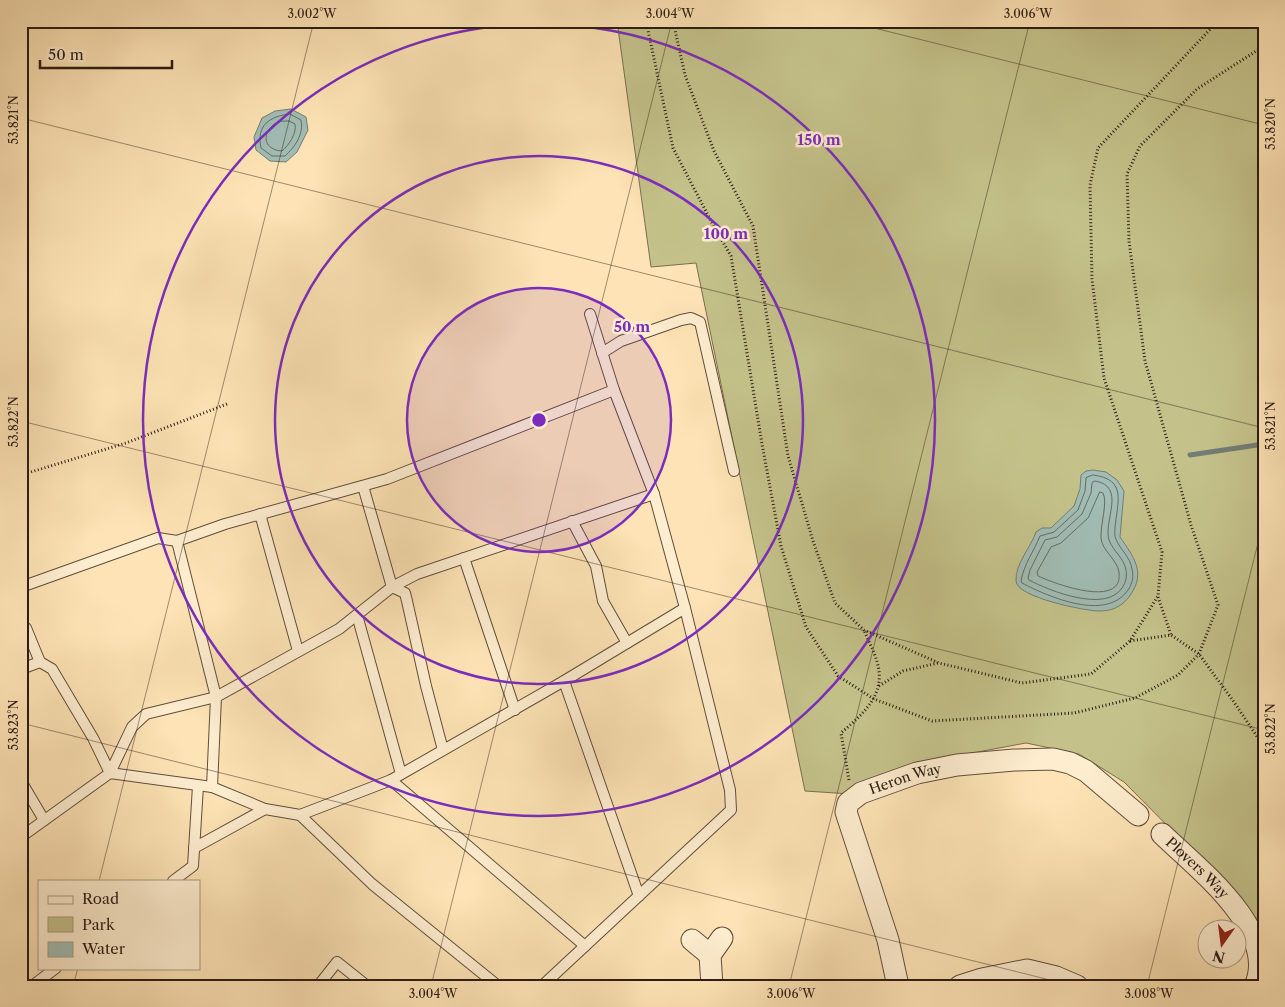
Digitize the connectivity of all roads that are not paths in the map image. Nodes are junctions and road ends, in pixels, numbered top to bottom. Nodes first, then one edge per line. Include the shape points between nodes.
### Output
1 (590, 314) dead end
2 (602, 353) junction
3 (614, 390) junction
4 (734, 471) dead end
5 (363, 486) junction
6 (654, 494) junction
7 (260, 514) junction
8 (572, 521) junction
9 (177, 541) junction
10 (464, 558) junction
11 (21, 587) edge
12 (392, 587) junction
13 (685, 608) junction
14 (357, 615) junction
15 (26, 628) dead end
16 (627, 643) junction
17 (298, 651) junction
18 (40, 662) junction
19 (21, 669) edge
20 (564, 682) junction
21 (216, 697) junction
22 (515, 710) junction
23 (443, 750) junction
24 (110, 772) junction
25 (401, 774) junction
26 (21, 780) edge
27 (390, 780) junction
28 (198, 786) junction
29 (212, 788) junction
30 (265, 809) junction
31 (300, 815) junction
32 (1138, 815) dead end
33 (44, 820) junction
34 (1162, 834) dead end
35 (21, 837) edge
36 (194, 848) junction
37 (174, 880) edge
38 (639, 896) junction
39 (722, 938) dead end
40 (692, 940) dead end
41 (585, 946) junction
42 (710, 955) junction
43 (53, 970) edge
44 (32, 986) edge
45 (318, 986) edge
46 (367, 986) edge
47 (498, 986) edge
48 (542, 986) edge
49 (712, 986) edge
50 (898, 986) edge
51 (960, 986) edge
52 (1077, 986) edge
53 (1255, 986) edge

1 - 2 lane
2 - 3 lane
2 - 4 lane via 621,341 681,320 691,318 700,322
3 - 5 lane
3 - 6 lane
5 - 7 lane
5 - 12 lane
6 - 8 lane
6 - 13 lane
7 - 9 lane
7 - 17 lane
8 - 10 lane
8 - 16 lane via 596,566 603,602
9 - 11 lane via 158,538
9 - 21 lane
10 - 12 lane via 417,574
10 - 22 lane
12 - 14 lane
12 - 23 lane via 405,593
13 - 16 lane
13 - 38 lane via 730,790 731,810
14 - 17 lane via 339,629
14 - 25 lane
15 - 18 lane
16 - 20 lane
17 - 21 lane
18 - 19 lane
18 - 24 lane via 52,669
20 - 22 lane
20 - 38 lane
21 - 24 lane via 146,714 132,727
21 - 29 lane
22 - 23 lane
23 - 25 lane
24 - 28 lane
24 - 33 lane
25 - 27 lane
26 - 33 lane
27 - 31 lane
27 - 41 lane
28 - 29 lane
28 - 36 lane
29 - 30 lane
30 - 31 lane
30 - 36 lane
31 - 47 lane via 372,884
32 - 50 street, Heron Way via 1086,771 1053,759 957,765 925,771 861,793 848,803 846,812 888,940
33 - 35 lane
34 - 53 street, Plovers Way via 1222,893 1244,921 1260,962
36 - 37 lane via 193,866
38 - 41 lane
39 - 42 street
40 - 42 street
41 - 48 lane
42 - 49 street
43 - 44 lane
45 - 46 lane via 337,962
51 - 52 street via 1027,970

